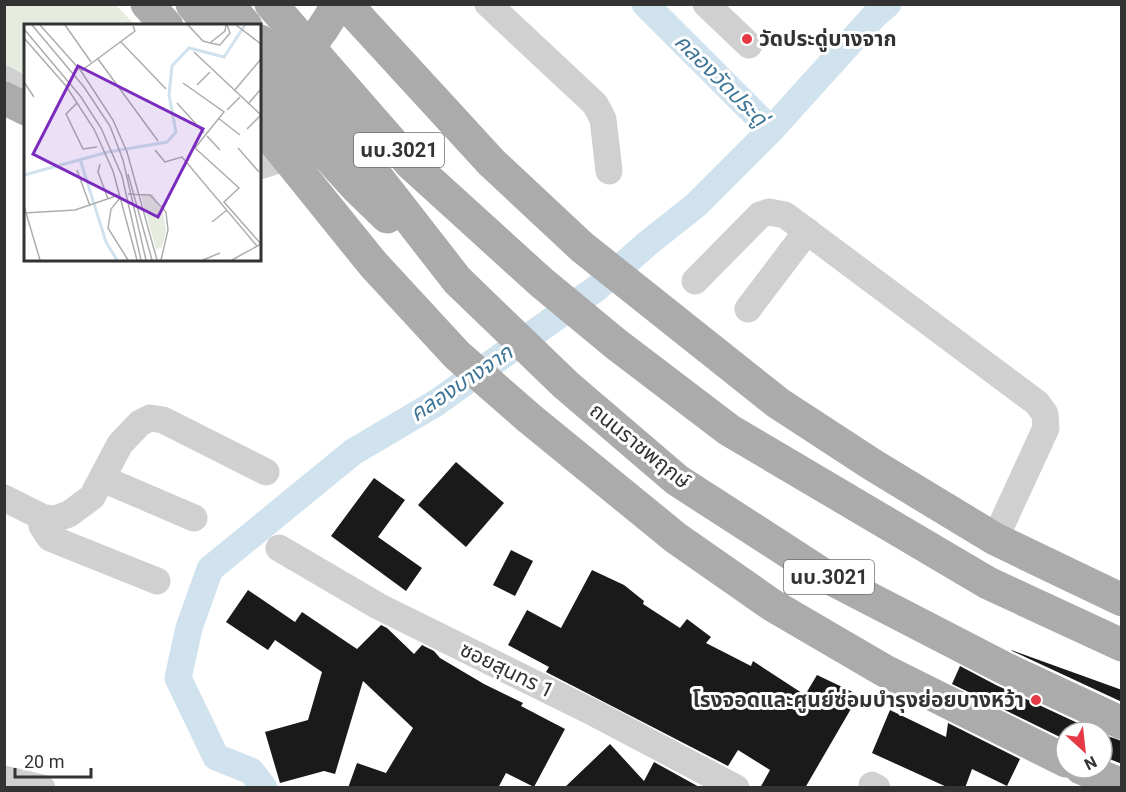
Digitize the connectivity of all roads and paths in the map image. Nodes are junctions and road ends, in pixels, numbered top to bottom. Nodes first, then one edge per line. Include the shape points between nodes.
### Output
1 (147, 4) edge
2 (171, 4) edge
3 (192, 4) edge
4 (228, 4) edge
5 (270, 4) edge
6 (488, 4) edge
7 (706, 4) edge
8 (352, 7) edge
9 (165, 24) edge
10 (186, 24) edge
11 (208, 24) edge
12 (244, 24) edge
13 (261, 42) edge
14 (749, 45) dead end
15 (4, 79) edge
16 (261, 82) edge
17 (261, 89) edge
18 (24, 90) edge
19 (4, 98) edge
20 (24, 108) edge
21 (267, 141) edge
22 (609, 171) dead end
23 (807, 231) junction
24 (457, 280) junction
25 (696, 280) dead end
26 (748, 309) dead end
27 (266, 472) dead end
28 (103, 479) junction
29 (4, 498) edge
30 (44, 518) junction
31 (194, 518) dead end
32 (994, 538) junction
33 (279, 548) dead end
34 (158, 581) dead end
35 (1122, 600) edge
36 (1122, 645) edge
37 (1122, 723) edge
38 (1054, 759) edge
39 (1106, 780) edge
40 (1122, 785) edge
41 (736, 788) edge

1 - 9 main road
2 - 10 main road
3 - 11 main road
4 - 12 main road
5 - 36 main road, นบ.3021 via 410,163 541,282 729,430 988,583
6 - 22 street via 596,104 603,119
7 - 14 street
8 - 17 main road, bridge via 330,19 296,62
8 - 32 main road, นบ.3021 via 492,163 582,247 778,403
13 - 24 main road, ถนนราชพฤกษ์ / นบ.3021 via 356,150
15 - 18 street
16 - 24 main road via 357,188
19 - 20 main road
21 - 38 main road, นบ.3021 via 457,355 676,538 772,604 885,671
23 - 25 street via 785,216 769,212 760,215
23 - 26 street
23 - 32 street via 1037,404 1044,414 1046,428
24 - 37 main road, ถนนราชพฤกษ์ / นบ.3021 via 566,385 677,480 825,574 1004,668
27 - 28 street via 163,420 150,418 120,444
28 - 30 street via 92,497 69,514
28 - 31 street
29 - 30 street
30 - 34 street via 42,526 50,538
32 - 35 main road, นบ.3021
33 - 41 street, ซอยสุนทร 1 via 378,606
39 - 40 main road, นบ.3021

